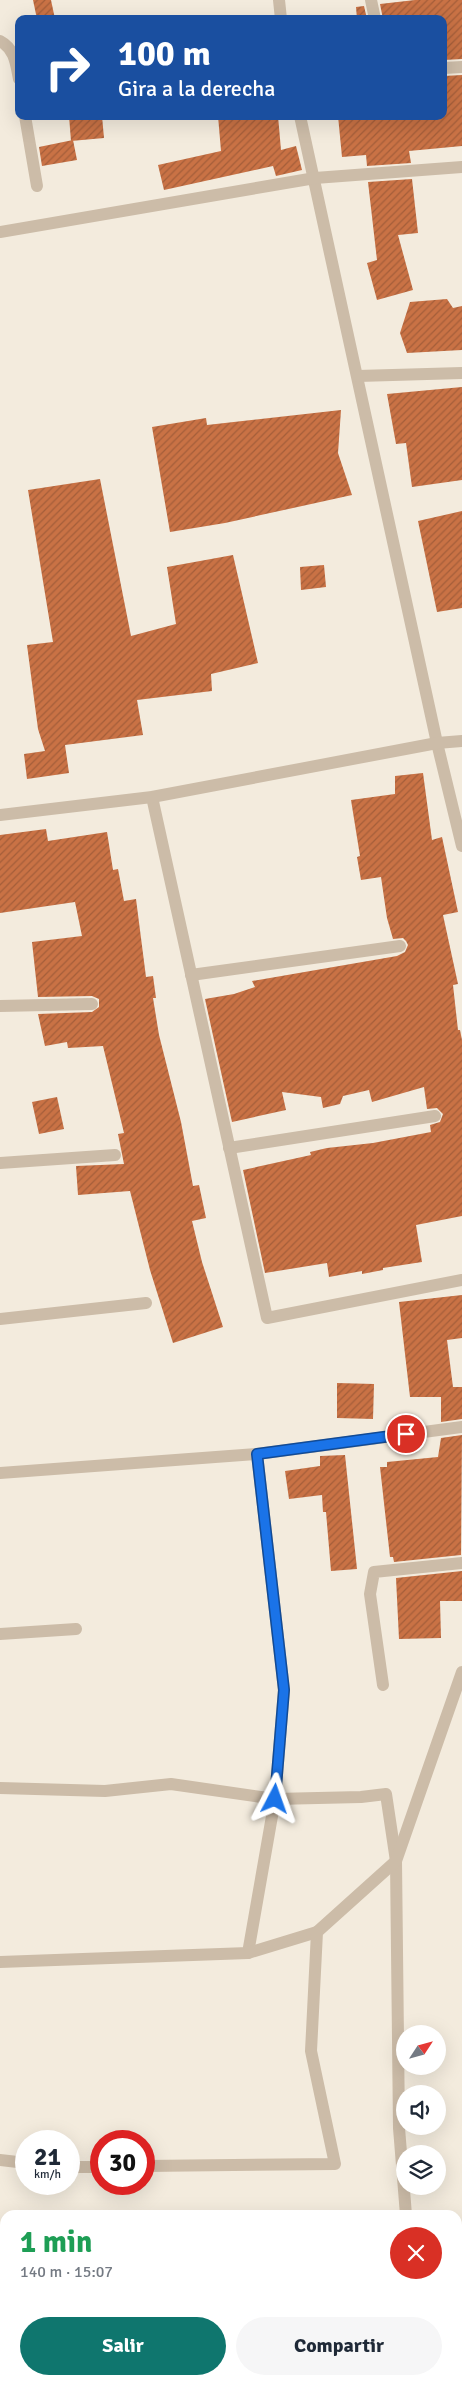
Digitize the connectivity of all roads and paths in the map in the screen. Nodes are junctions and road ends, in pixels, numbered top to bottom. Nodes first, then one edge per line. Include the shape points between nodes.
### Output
1 (279, 0) edge
2 (371, 0) edge
3 (281, 15) edge
4 (374, 15) edge
5 (0, 41) edge
6 (15, 57) edge
7 (462, 67) edge
8 (447, 68) edge
9 (26, 120) edge
10 (301, 120) edge
11 (462, 167) edge
12 (314, 178) junction
13 (37, 186) dead end
14 (0, 232) edge
15 (462, 374) edge
16 (358, 376) junction
17 (462, 741) edge
18 (437, 743) junction
19 (152, 797) junction
20 (0, 815) edge
21 (462, 846) edge
22 (400, 946) dead end
23 (191, 975) junction
24 (92, 1004) dead end
25 (0, 1006) edge
26 (435, 1116) dead end
27 (229, 1148) junction
28 (115, 1155) dead end
29 (0, 1163) edge
30 (462, 1280) edge
31 (146, 1303) dead end
32 (0, 1319) edge
33 (462, 1427) edge
34 (257, 1454) junction
35 (0, 1473) edge
36 (462, 1563) edge
37 (76, 1629) dead end
38 (0, 1634) edge
39 (462, 1672) edge
40 (383, 1685) dead end
41 (0, 1788) edge
42 (275, 1799) junction
43 (396, 1861) junction
44 (317, 1932) junction
45 (248, 1952) junction
46 (0, 1962) edge
47 (0, 2160) edge
48 (15, 2161) edge
49 (155, 2166) edge
50 (406, 2210) edge

1 - 3 street
2 - 4 street
5 - 6 street via 10,48
7 - 8 street
9 - 13 street
10 - 12 street
11 - 12 street
12 - 14 street
12 - 16 street
15 - 16 street
16 - 18 street
17 - 18 street
18 - 19 street
18 - 21 street
19 - 20 street
19 - 23 street
22 - 23 street
23 - 27 street
24 - 25 street
26 - 27 street
27 - 30 street via 267,1318
28 - 29 street
31 - 32 street
33 - 34 street
34 - 35 street
34 - 42 street via 284,1690
36 - 40 street via 374,1572 370,1594
37 - 38 street
39 - 43 street
41 - 42 street via 105,1790 171,1784
42 - 43 street via 386,1794
42 - 45 street
43 - 44 street
43 - 50 street via 399,2128
44 - 45 street
44 - 49 street via 311,2051 335,2164
45 - 46 street
47 - 48 street

